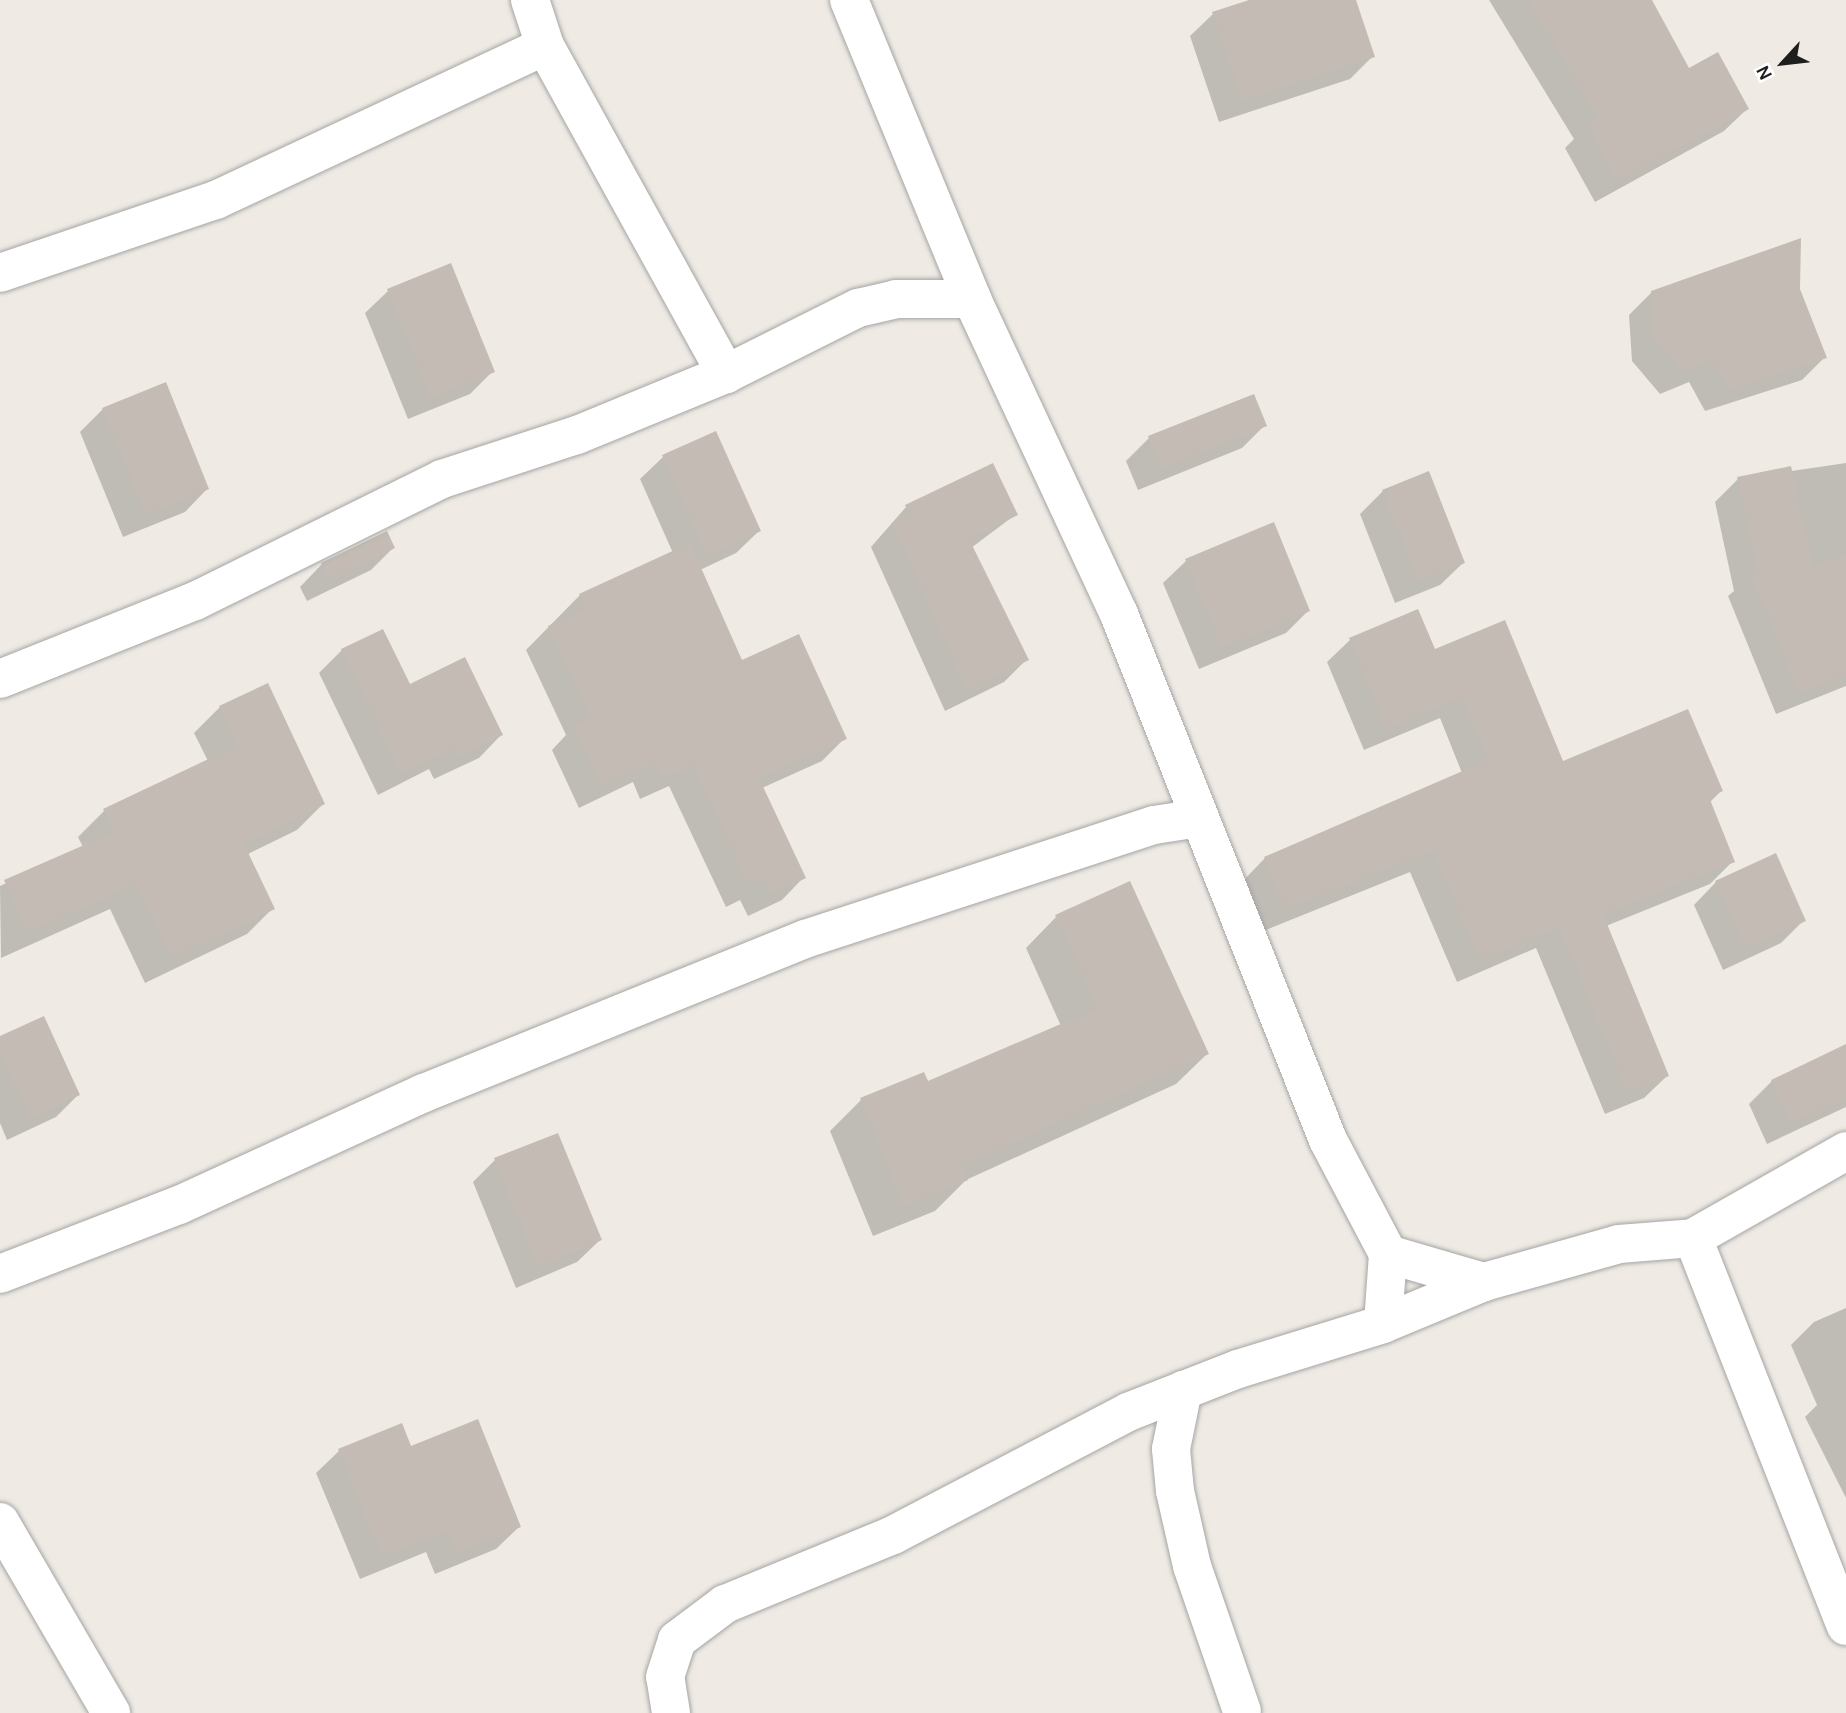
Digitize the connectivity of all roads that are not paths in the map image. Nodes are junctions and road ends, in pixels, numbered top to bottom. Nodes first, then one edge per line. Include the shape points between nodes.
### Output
1 (530, 0) edge
2 (849, 0) edge
3 (545, 46) junction
4 (0, 272) edge
5 (972, 299) junction
6 (726, 374) junction
7 (0, 679) edge
8 (1199, 818) junction
9 (1846, 1151) edge
10 (1693, 1238) junction
11 (1388, 1254) junction
12 (0, 1274) edge
13 (1484, 1282) junction
14 (1384, 1324) junction
15 (1182, 1390) junction
16 (1128, 1412) junction
17 (1171, 1449) junction
18 (0, 1522) edge
19 (1846, 1626) edge
20 (1242, 1711) edge
21 (111, 1713) edge
22 (671, 1713) edge

1 - 3 street
2 - 5 street
3 - 4 street via 216,200
3 - 6 street
5 - 6 street via 896,299 858,308
5 - 8 street via 1119,614
6 - 7 street via 577,435 442,479 195,601
8 - 11 street via 1328,1140
8 - 12 street via 1154,825 805,939 424,1093 179,1205
9 - 10 street
10 - 13 street via 1619,1244
10 - 19 street
11 - 13 street
11 - 14 street
13 - 14 street
14 - 15 street
15 - 16 street
15 - 17 street
16 - 17 street
16 - 22 street via 893,1535 725,1604 677,1640 665,1676
17 - 20 street via 1192,1566
18 - 21 street

